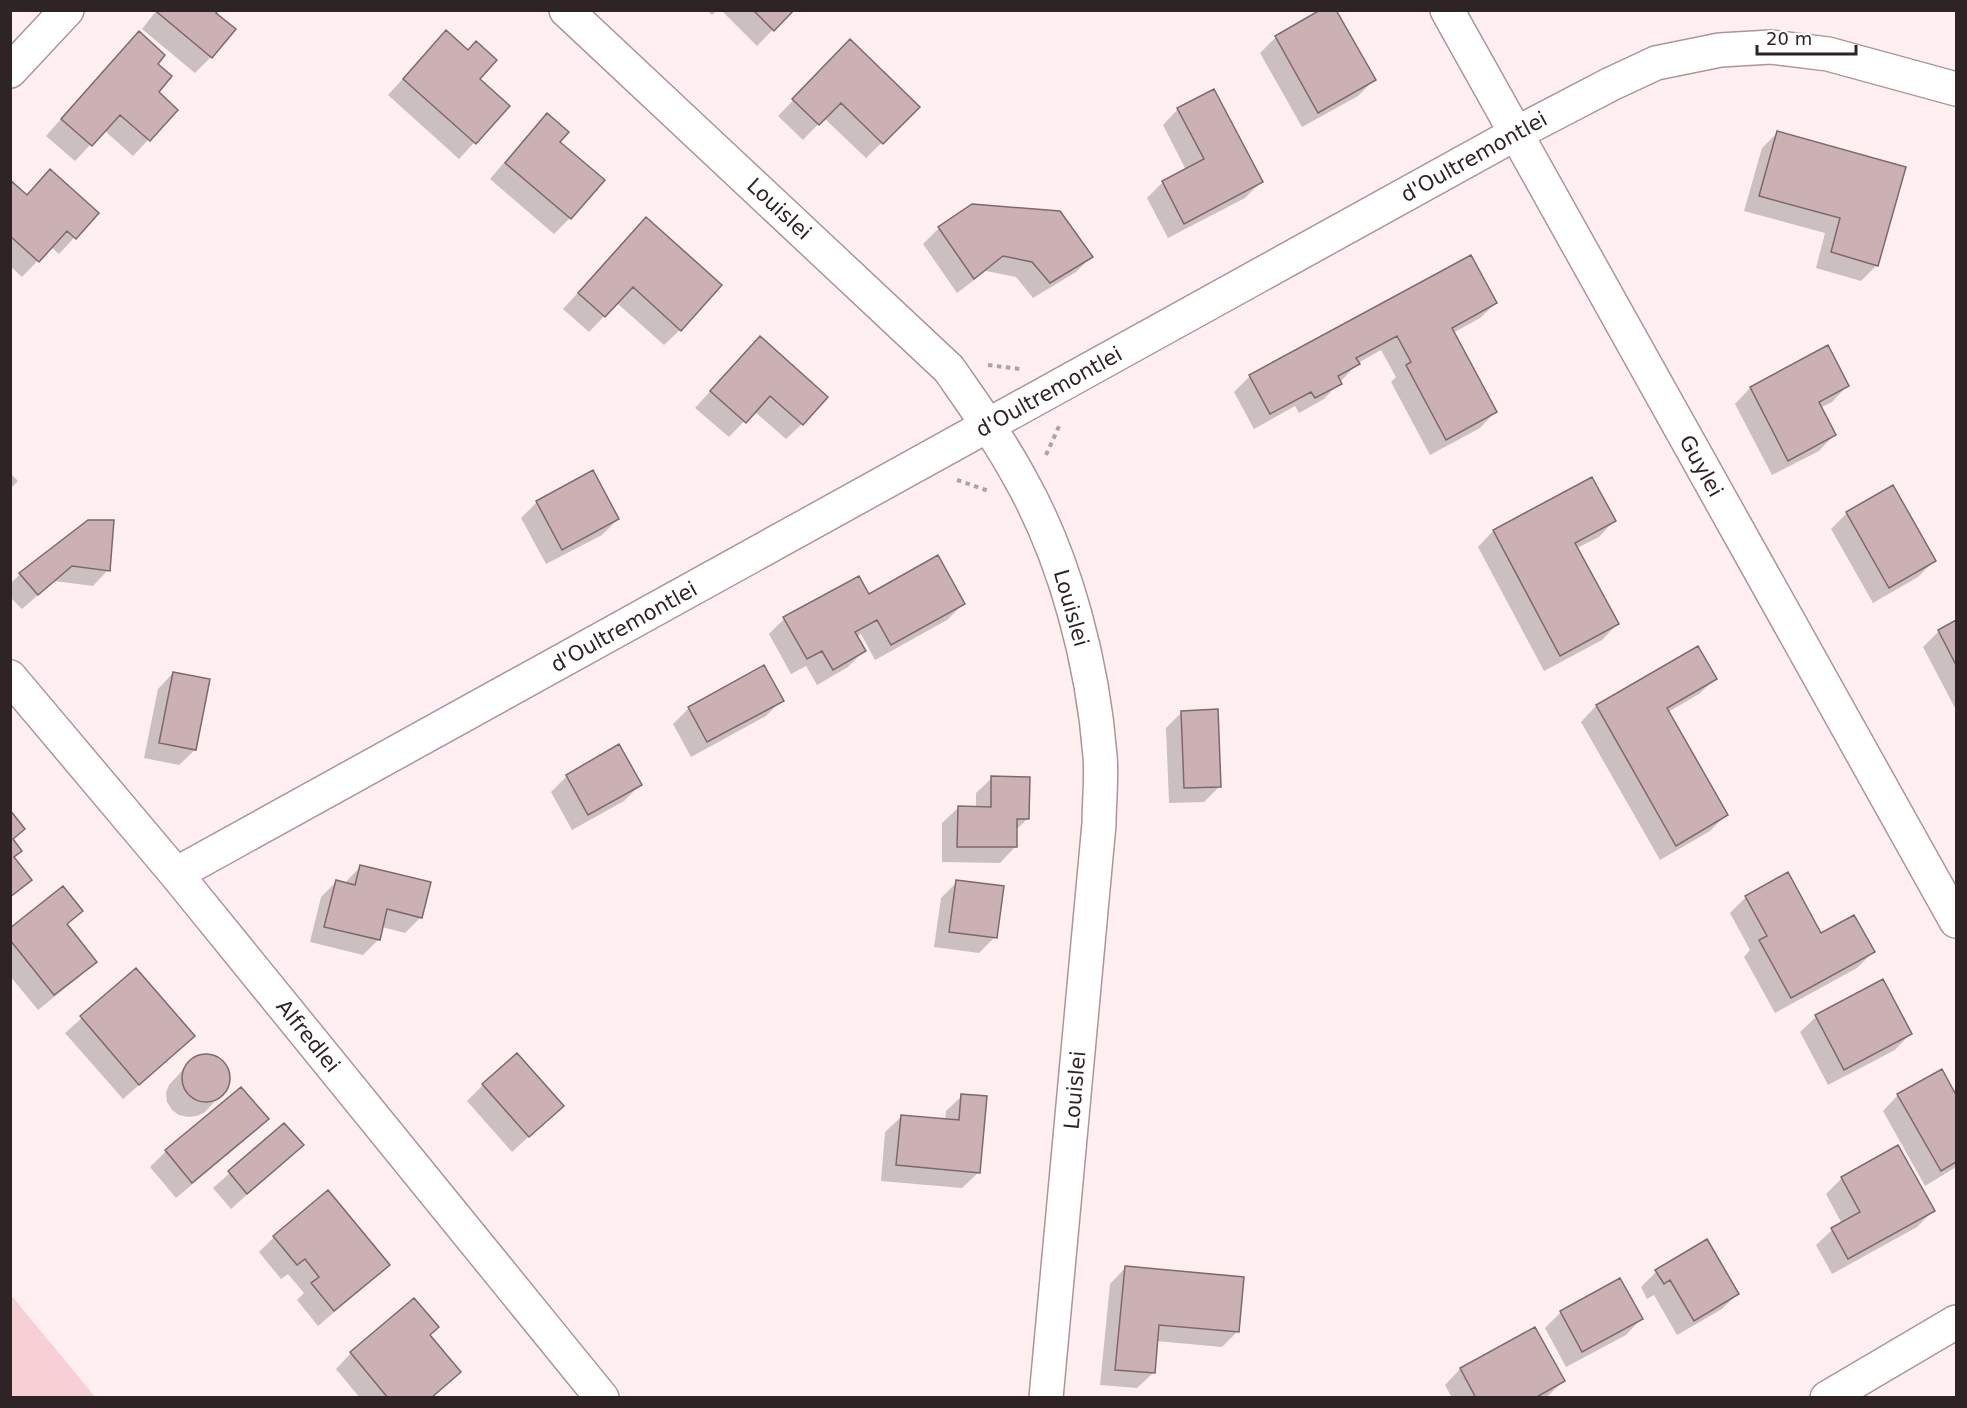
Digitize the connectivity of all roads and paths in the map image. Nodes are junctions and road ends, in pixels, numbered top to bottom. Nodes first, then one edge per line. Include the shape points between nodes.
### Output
1 (67, 10) edge
2 (566, 10) edge
3 (1447, 10) edge
4 (10, 71) edge
5 (1956, 88) edge
6 (1515, 134) junction
7 (1064, 416) dead end
8 (989, 426) junction
9 (948, 476) dead end
10 (1024, 485) junction
11 (10, 677) edge
12 (176, 874) junction
13 (1956, 921) edge
14 (1956, 1322) edge
15 (602, 1398) edge
16 (1046, 1398) edge
17 (1827, 1398) edge

1 - 4 street
2 - 8 street, Louislei via 949,369
3 - 6 street, Guylei
5 - 6 street, d'Oultremontlei via 1828,54 1771,47 1720,50 1656,63
6 - 8 street, d'Oultremontlei
6 - 13 street, Guylei
7 - 10 path via 1039,471 1040,477
8 - 10 street, Louislei
8 - 12 street, d'Oultremontlei
9 - 10 path via 1002,496
10 - 16 street, Louislei via 1065,581 1080,633 1094,697 1100,758 1099,824
11 - 12 street, Alfredlei
12 - 15 street, Alfredlei
14 - 17 street

